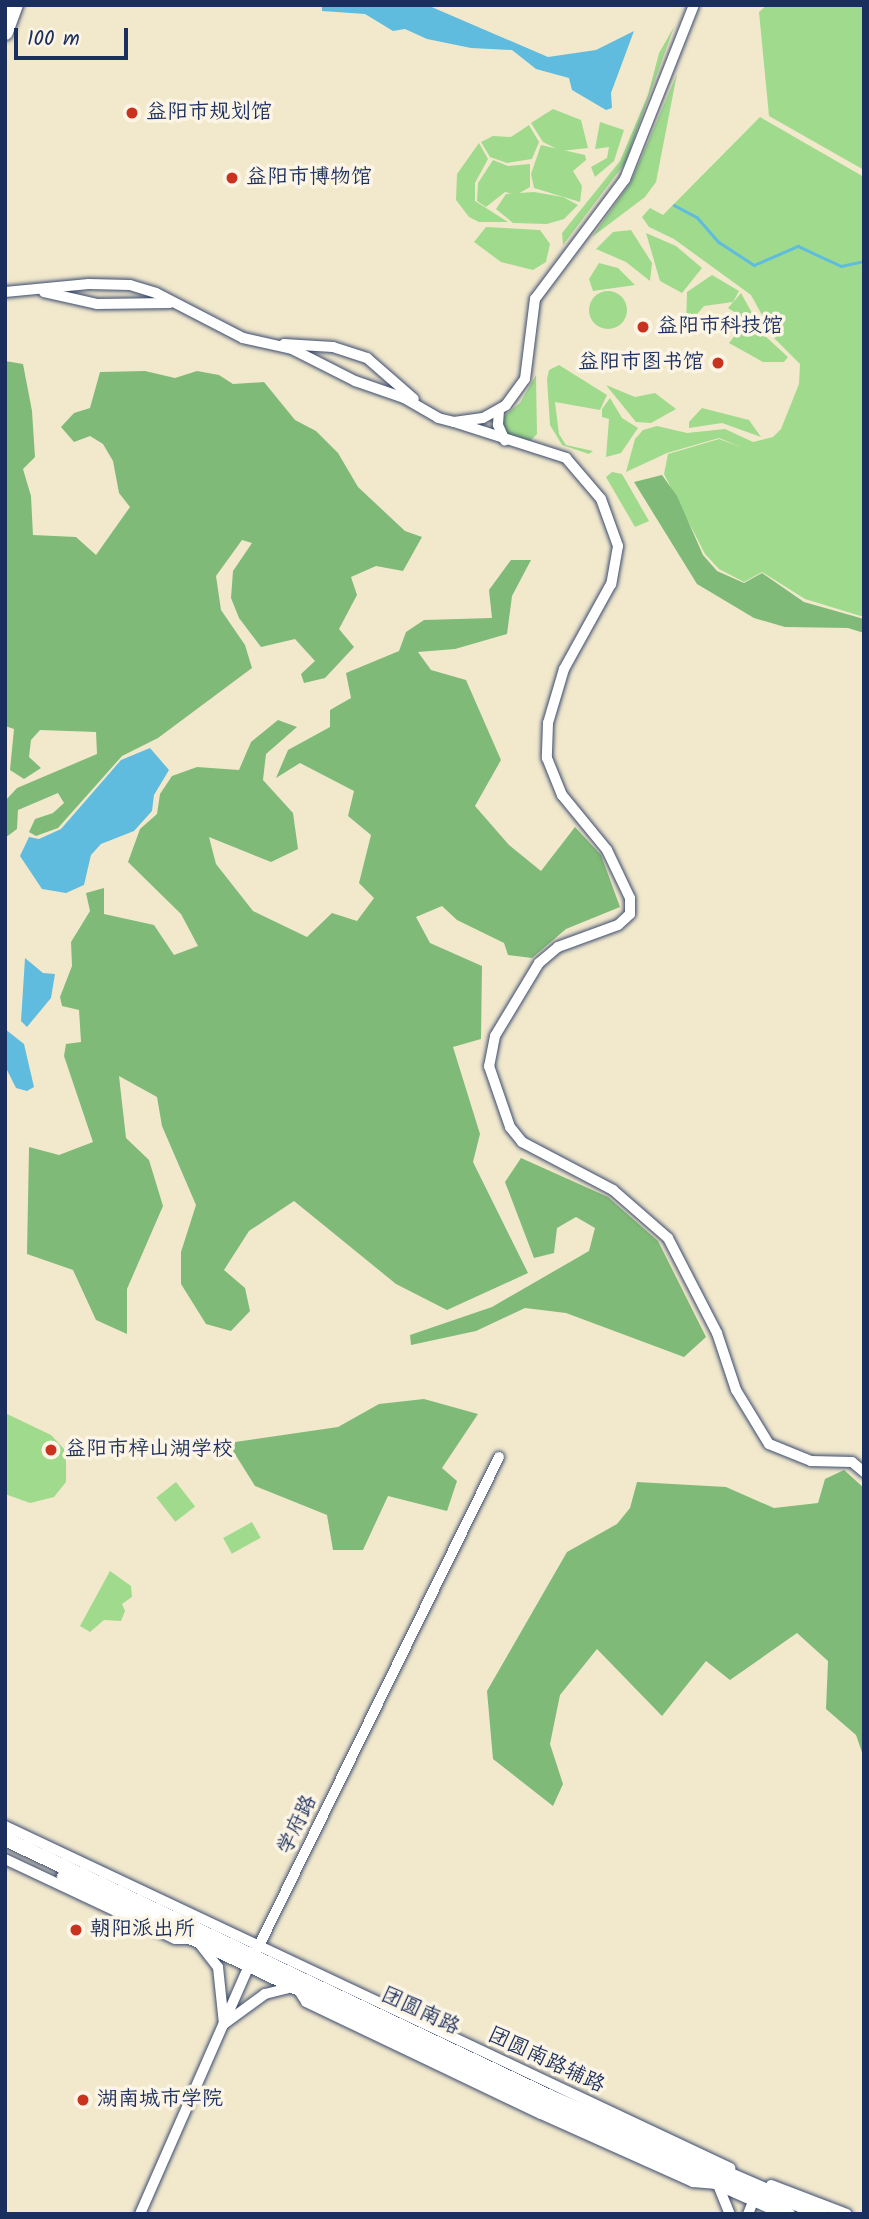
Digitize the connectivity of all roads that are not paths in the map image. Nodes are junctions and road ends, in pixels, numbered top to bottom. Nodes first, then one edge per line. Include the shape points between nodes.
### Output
1 (9, 5) edge
2 (15, 5) edge
3 (693, 6) edge
4 (5, 13) edge
5 (5, 32) edge
6 (10, 292) edge
7 (182, 307) junction
8 (273, 345) junction
9 (420, 407) junction
10 (499, 410) junction
11 (454, 422) junction
12 (505, 441) junction
13 (499, 1457) dead end
14 (864, 1472) edge
15 (5, 1826) edge
16 (5, 1839) edge
17 (5, 1850) edge
18 (5, 1859) edge
19 (195, 1940) junction
20 (255, 1956) junction
21 (295, 1988) junction
22 (224, 2024) junction
23 (716, 2185) junction
24 (755, 2196) edge
25 (785, 2213) edge
26 (140, 2214) edge
27 (730, 2214) edge
28 (821, 2214) edge
29 (847, 2214) edge

1 - 4 highway
2 - 5 highway
3 - 10 street via 625,179 535,299 525,379
6 - 7 street via 62,294 97,304 152,300
6 - 7 street via 111,283 156,293
7 - 8 street via 218,328
8 - 9 street
8 - 9 street via 333,347 367,358
9 - 11 street
10 - 11 street via 483,418
10 - 12 street via 498,425
11 - 12 street
12 - 14 street via 566,458 601,499 615,528 617,564 611,584 564,668 548,723 547,758 562,796 607,850 630,898 630,914 618,925 558,947 539,963 495,1036 489,1066 510,1127 522,1142 613,1190 668,1238 717,1333 736,1390 769,1444 811,1461 852,1462
13 - 20 street, 学府路
15 - 20 street
16 - 20 main road, 团圆南路
17 - 19 main road, 团圆南路
18 - 19 street via 174,1939
19 - 20 main road, 团圆南路
19 - 22 street via 218,1966
20 - 21 main road, 团圆南路
20 - 22 street, 学府路
20 - 24 main road, 团圆南路
21 - 22 street via 265,1994
21 - 23 main road, 团圆南路
22 - 26 street, 学府路
23 - 24 main road, 团圆南路
23 - 27 street
24 - 25 main road, 团圆南路
24 - 28 main road, 团圆南路
24 - 29 street

